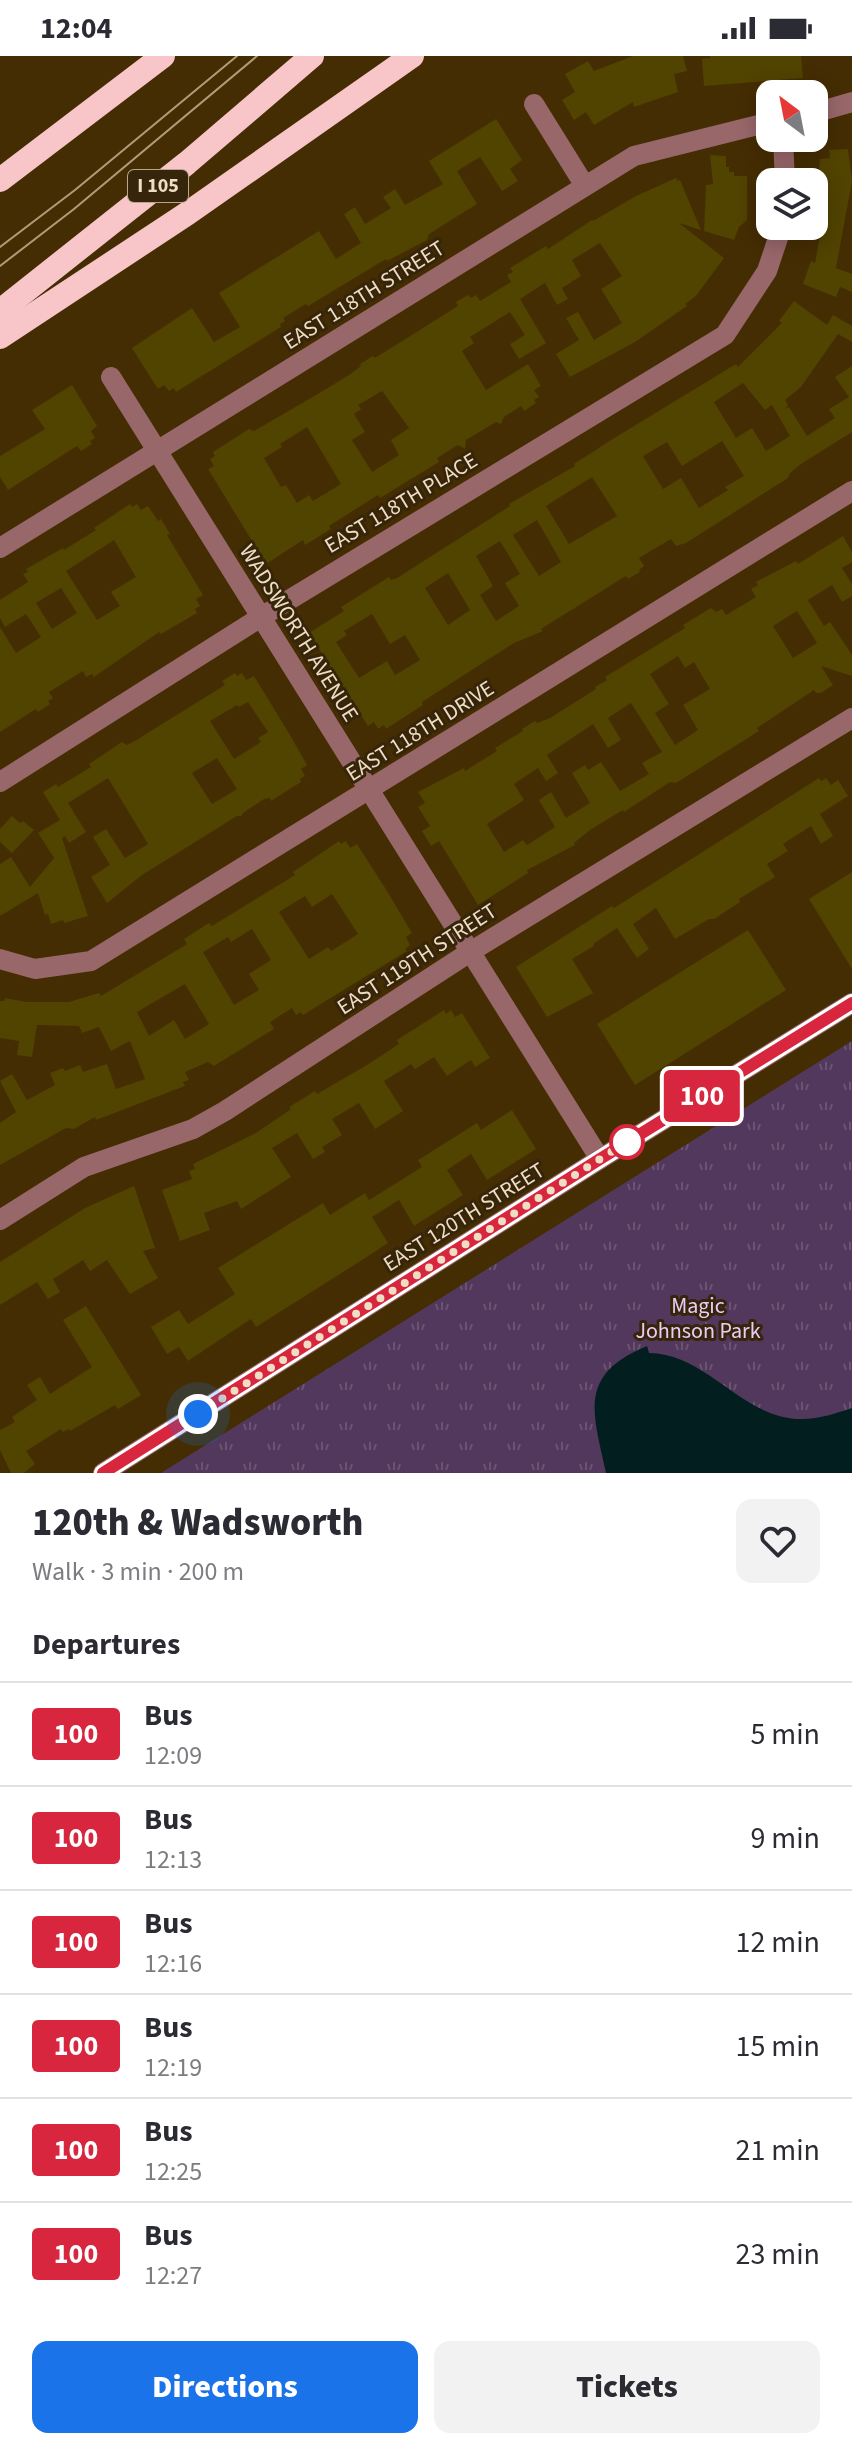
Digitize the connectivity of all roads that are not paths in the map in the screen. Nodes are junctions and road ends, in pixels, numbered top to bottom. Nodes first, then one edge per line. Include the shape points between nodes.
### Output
1 (142, 56) edge
2 (163, 56) edge
3 (312, 56) edge
4 (412, 56) edge
5 (852, 102) edge
6 (534, 104) dead end
7 (828, 109) edge
8 (76, 123) junction
9 (756, 126) edge
10 (0, 180) edge
11 (585, 186) junction
12 (777, 240) edge
13 (0, 311) edge
14 (0, 337) edge
15 (111, 377) dead end
16 (157, 452) junction
17 (852, 491) edge
18 (0, 548) edge
19 (261, 617) junction
20 (852, 718) edge
21 (0, 782) edge
22 (370, 791) junction
23 (470, 952) junction
24 (0, 959) edge
25 (852, 1003) edge
26 (600, 1159) junction
27 (0, 1220) edge
28 (103, 1473) edge

1 - 8 highway
2 - 8 highway
3 - 13 highway, I 105
4 - 14 highway
5 - 7 street
6 - 11 street
8 - 10 highway
9 - 11 street, EAST 118TH STREET via 634,156
11 - 16 street, EAST 118TH STREET
12 - 19 street, EAST 118TH PLACE via 767,271 725,335
15 - 16 street, WADSWORTH AVENUE
16 - 18 street, EAST 118TH STREET
16 - 19 street, WADSWORTH AVENUE
17 - 22 street, EAST 118TH DRIVE
19 - 21 street, EAST 118TH PLACE
19 - 22 street, WADSWORTH AVENUE
20 - 23 street, EAST 119TH STREET
22 - 23 street, WADSWORTH AVENUE
22 - 24 street, EAST 118TH DRIVE via 91,961 35,969
23 - 26 street, WADSWORTH AVENUE
23 - 27 street, EAST 119TH STREET via 225,1111 193,1129 84,1167
25 - 26 street, EAST 120TH STREET
26 - 28 street, EAST 120TH STREET

